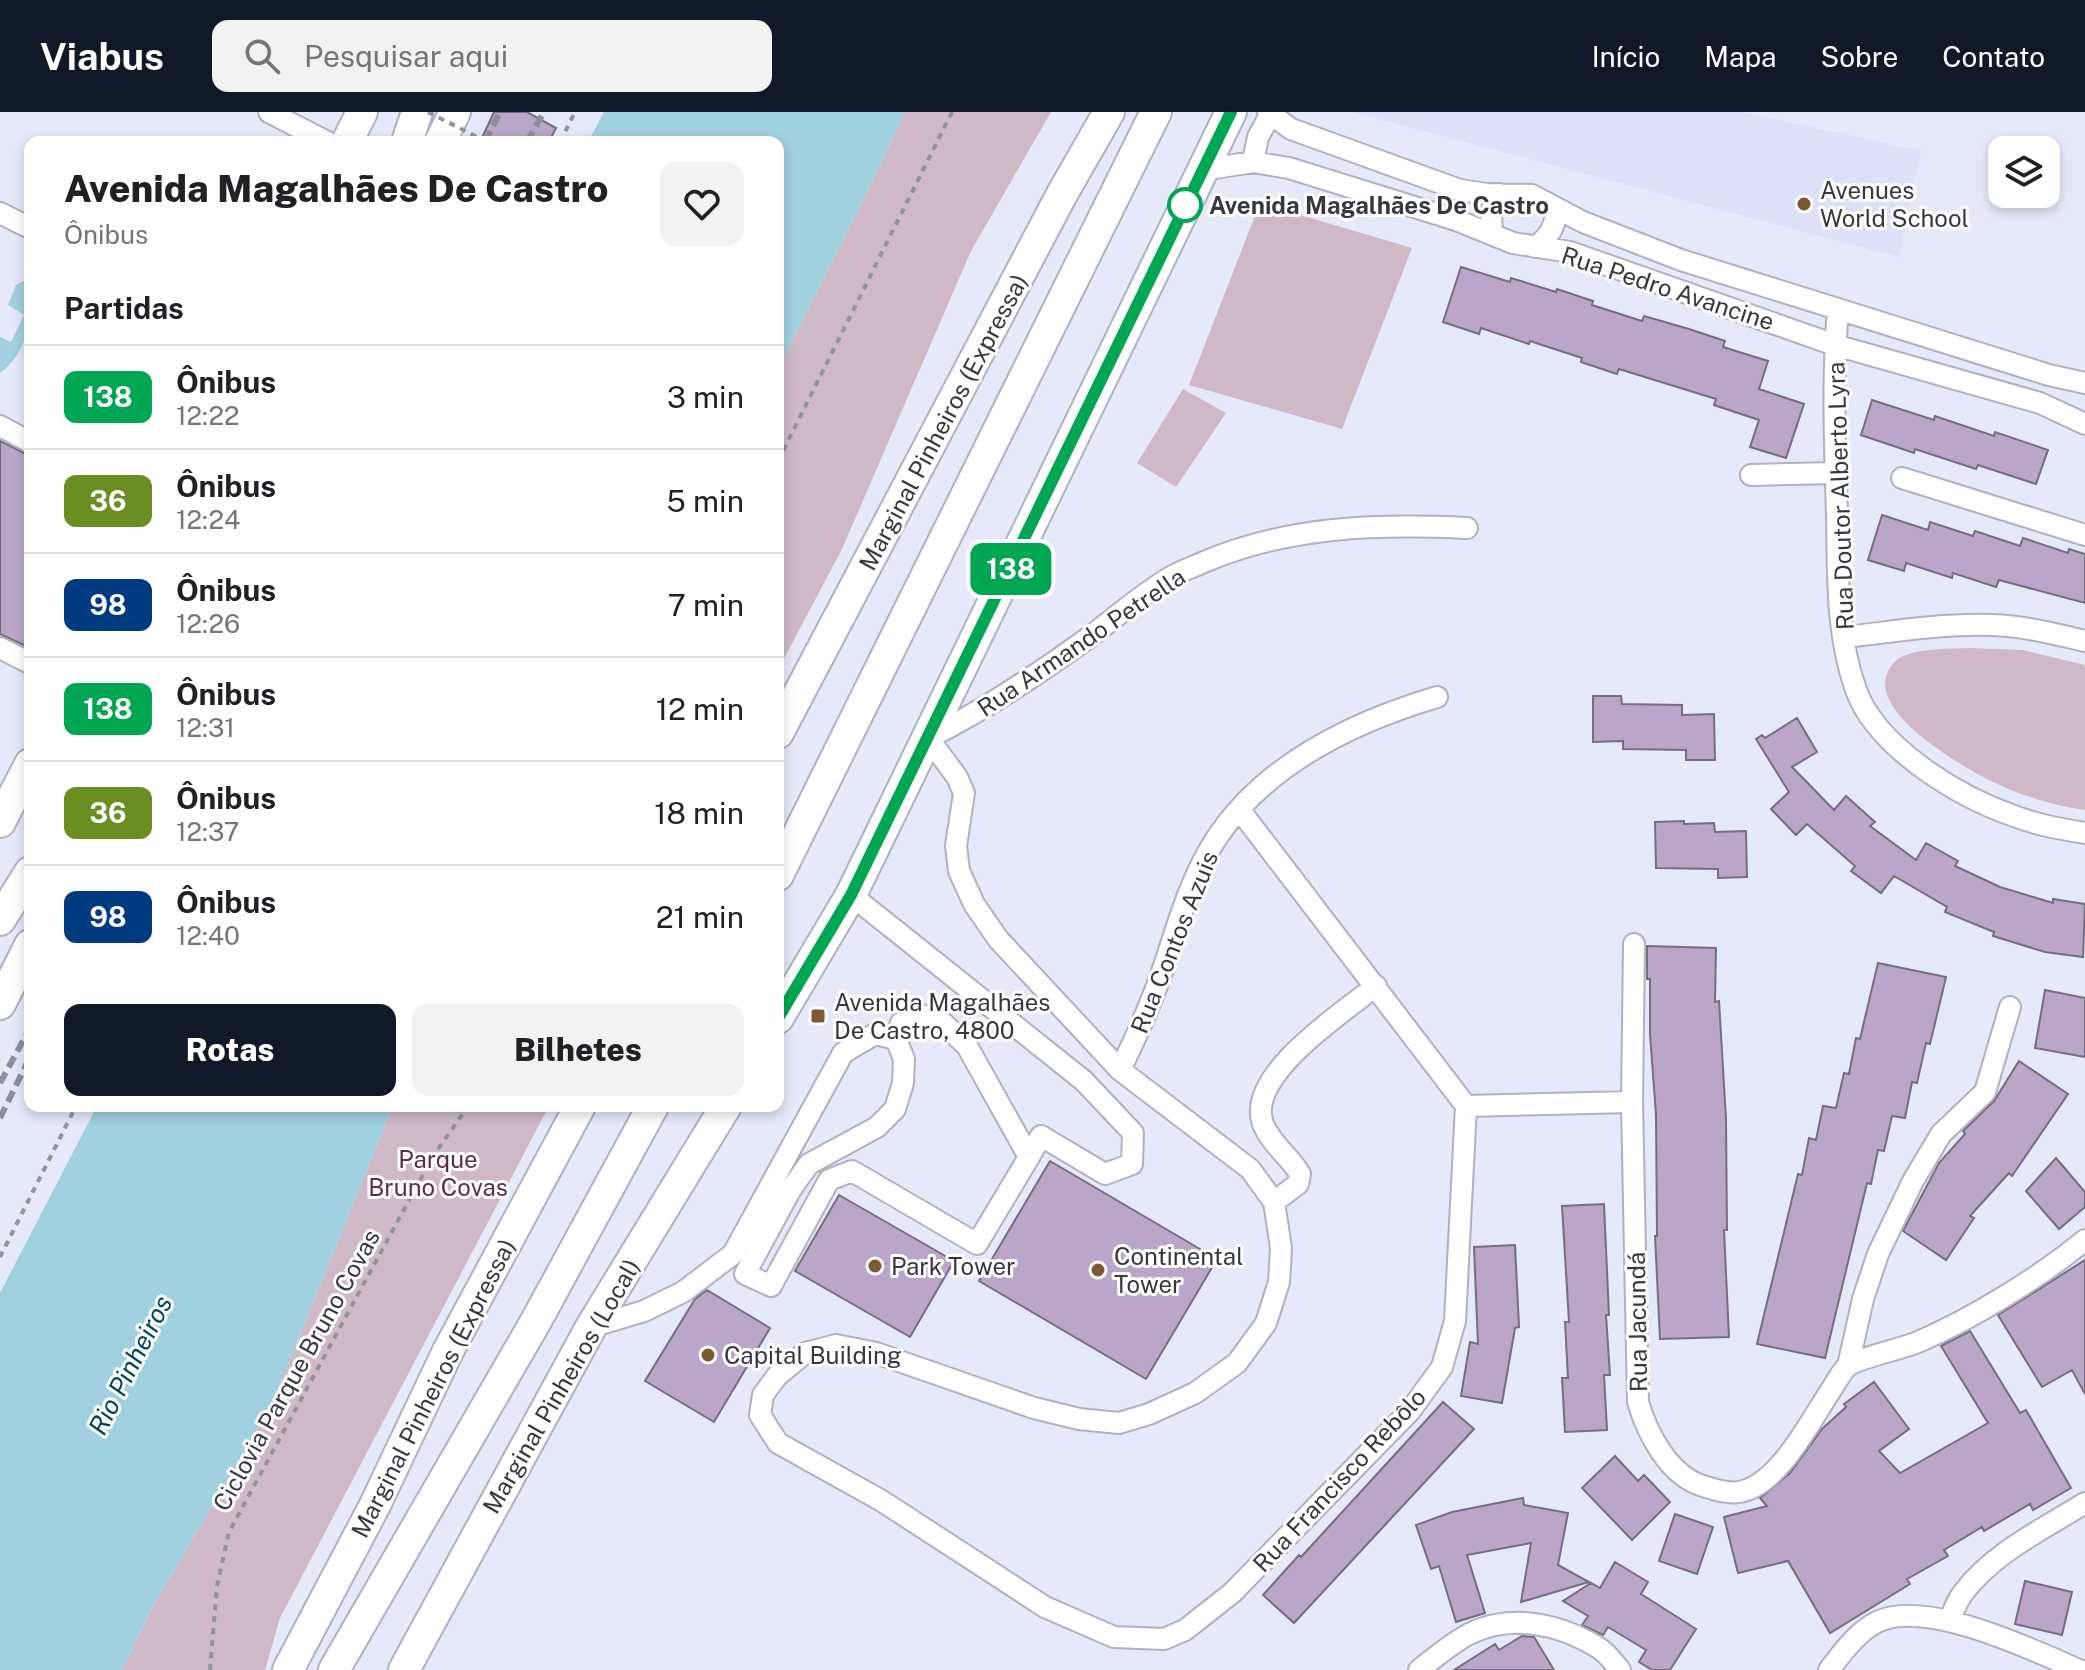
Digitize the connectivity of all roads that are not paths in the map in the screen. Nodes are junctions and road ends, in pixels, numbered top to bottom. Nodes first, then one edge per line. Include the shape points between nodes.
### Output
1 (269, 112) edge
2 (362, 112) edge
3 (417, 112) edge
4 (455, 112) edge
5 (1109, 112) edge
6 (1156, 112) edge
7 (1231, 112) edge
8 (1269, 113) edge
9 (315, 136) edge
10 (350, 136) edge
11 (409, 136) edge
12 (443, 136) edge
13 (1253, 162) junction
14 (1202, 170) junction
15 (1499, 194) junction
16 (1557, 209) junction
17 (0, 213) edge
18 (24, 225) edge
19 (1492, 233) junction
20 (1535, 247) junction
21 (1838, 309) junction
22 (1835, 345) junction
23 (2085, 383) edge
24 (2083, 417) edge
25 (0, 426) edge
26 (24, 439) edge
27 (1835, 473) junction
28 (1751, 475) dead end
29 (1902, 478) dead end
30 (1467, 528) dead end
31 (2085, 535) edge
32 (1844, 637) junction
33 (2085, 641) edge
34 (0, 648) edge
35 (24, 660) edge
36 (1437, 697) dead end
37 (784, 722) edge
38 (928, 738) junction
39 (24, 776) edge
40 (1239, 809) junction
41 (0, 822) edge
42 (2085, 833) edge
43 (784, 863) edge
44 (24, 882) edge
45 (851, 895) junction
46 (0, 920) edge
47 (1634, 944) dead end
48 (24, 957) edge
49 (1376, 986) junction
50 (0, 1004) edge
51 (2010, 1007) dead end
52 (784, 1008) edge
53 (896, 1039) junction
54 (1120, 1070) junction
55 (1632, 1102) junction
56 (1466, 1106) junction
57 (577, 1112) edge
58 (650, 1112) edge
59 (722, 1112) edge
60 (848, 1141) junction
61 (1029, 1157) junction
62 (852, 1171) junction
63 (1274, 1202) junction
64 (2085, 1240) edge
65 (591, 1327) junction
66 (1848, 1366) junction
67 (2085, 1503) edge
68 (1949, 1621) junction
69 (288, 1670) edge
70 (334, 1670) edge
71 (404, 1670) edge
72 (1419, 1670) edge
73 (1620, 1670) edge
74 (1829, 1670) edge
75 (2079, 1670) edge

1 - 9 street
2 - 10 highway
3 - 11 highway
4 - 12 highway
5 - 37 highway, Marginal Pinheiros (Expressa)
6 - 43 highway
7 - 14 highway
8 - 13 street
8 - 15 street, Rua Pedro Avancine via 1291,129 1460,190
13 - 14 street, Rua Pedro Avancine
13 - 19 street, Rua Pedro Avancine via 1315,175
14 - 38 highway
15 - 16 street, Rua Pedro Avancine via 1532,195
15 - 19 street via 1491,212
16 - 20 street via 1553,229
16 - 21 street, Rua Pedro Avancine via 1681,260
17 - 18 street
19 - 20 street, Rua Pedro Avancine
20 - 22 street, Rua Pedro Avancine via 1570,252
21 - 22 street, Rua Doutor Alberto Lyra
21 - 23 street, Rua Pedro Avancine
22 - 24 street, Rua Pedro Avancine
22 - 27 street, Rua Doutor Alberto Lyra
25 - 26 street
27 - 28 street
27 - 32 street, Rua Doutor Alberto Lyra
29 - 31 street
30 - 38 street, Rua Armando Petrella via 1311,531 1216,557 1172,576 1043,671
32 - 33 street via 1995,625
32 - 42 street, Rua Doutor Alberto Lyra via 1865,708 1910,757 1972,798 2014,817
34 - 35 street
36 - 40 street, Rua Contos Azuis via 1333,737
38 - 45 highway
38 - 54 street via 964,793 956,846 959,871 974,904 998,939
39 - 41 highway
40 - 49 street
40 - 54 street, Rua Contos Azuis via 1200,869 1151,1003
44 - 46 highway
45 - 52 highway
45 - 61 street via 1084,1081 1133,1133 1132,1164 1105,1174 1041,1136
47 - 55 street, Rua Jacundá
48 - 50 highway
49 - 56 street
49 - 63 street via 1289,1057 1270,1082 1262,1100 1262,1122 1300,1174 1298,1184
51 - 66 street via 1985,1092 1941,1134 1878,1254
53 - 60 street via 904,1059 895,1109 877,1127
53 - 61 street via 901,1023 921,1015 943,1023 967,1046
53 - 65 street via 875,1034 843,1053 733,1254 683,1292
54 - 63 street via 1250,1169
55 - 56 street
55 - 66 street, Rua Jacundá via 1638,1402 1643,1421 1675,1468 1696,1484 1716,1490 1739,1492 1762,1482 1782,1462
56 - 63 street, Rua Francisco Rebôlo via 1455,1321 1442,1367 1410,1411 1243,1581 1185,1630 1164,1639 1114,1637 1045,1607 882,1501 778,1443 760,1415 763,1395 777,1376 805,1353 836,1345 1079,1419 1119,1423 1149,1414 1195,1393 1237,1363 1266,1323 1279,1282 1281,1248
57 - 69 highway, Marginal Pinheiros (Expressa) via 448,1351
58 - 70 highway
59 - 65 highway, Marginal Pinheiros (Local)
60 - 62 street
60 - 62 street via 809,1164 745,1274 771,1286 829,1180
61 - 62 street via 977,1244
64 - 66 street via 1964,1318 1920,1341
65 - 71 highway, Marginal Pinheiros (Local)
67 - 68 street via 1979,1574
68 - 74 street via 1900,1616 1879,1621 1861,1633
68 - 75 street via 1991,1632
72 - 73 street via 1468,1634 1520,1622 1552,1626 1601,1649

